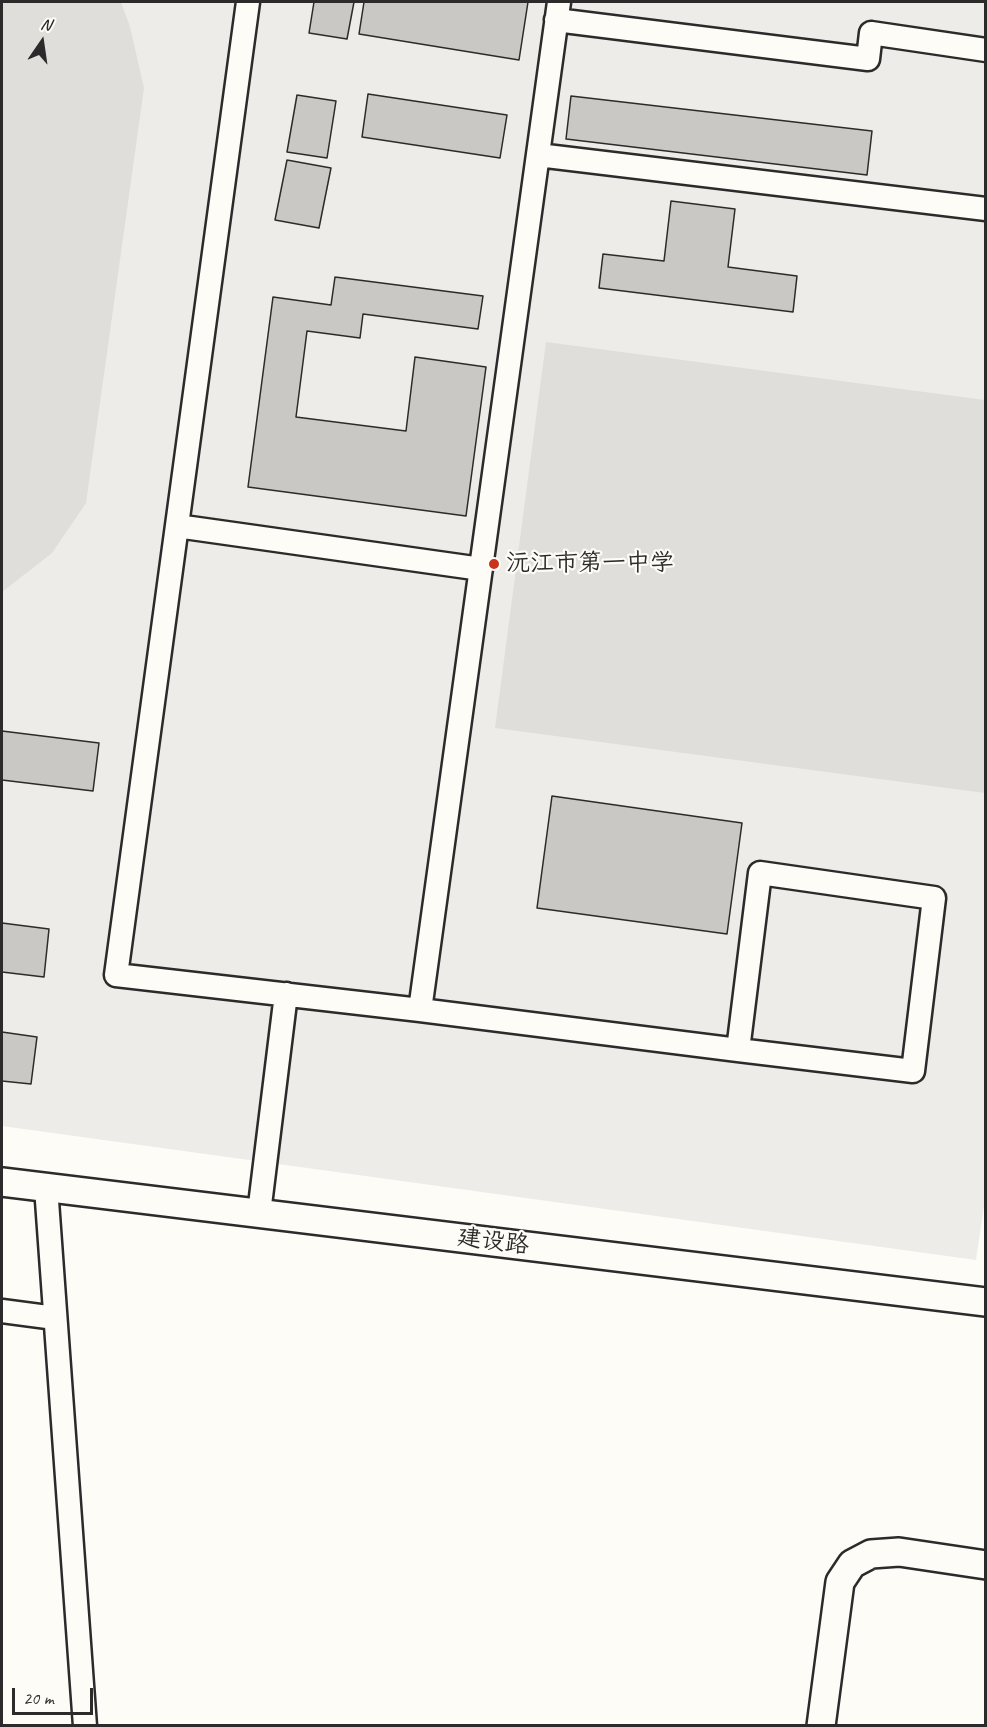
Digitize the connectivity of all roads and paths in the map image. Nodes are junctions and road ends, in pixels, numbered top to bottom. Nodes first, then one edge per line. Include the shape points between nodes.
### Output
1 (248, 2) edge
2 (558, 11) edge
3 (986, 50) edge
4 (538, 155) junction
5 (986, 209) edge
6 (177, 526) junction
7 (481, 569) junction
8 (286, 994) junction
9 (420, 1010) junction
10 (738, 1050) junction
11 (2, 1182) edge
12 (46, 1187) junction
13 (259, 1213) junction
14 (986, 1302) edge
15 (2, 1311) edge
16 (55, 1318) junction
17 (986, 1565) edge
18 (85, 1725) edge
19 (821, 1725) edge

1 - 6 street
2 - 3 street via 868,59 871,33
2 - 4 street
4 - 5 street
4 - 7 street
6 - 7 street
6 - 8 street via 116,975
7 - 9 street
8 - 9 street
8 - 13 street
9 - 10 street
10 - 10 street via 913,1071 934,898 760,873
11 - 12 street, 建设路
12 - 13 street, 建设路
12 - 16 street
13 - 14 street, 建设路
15 - 16 street
16 - 18 street
17 - 19 street via 899,1552 871,1554 852,1564 840,1582

